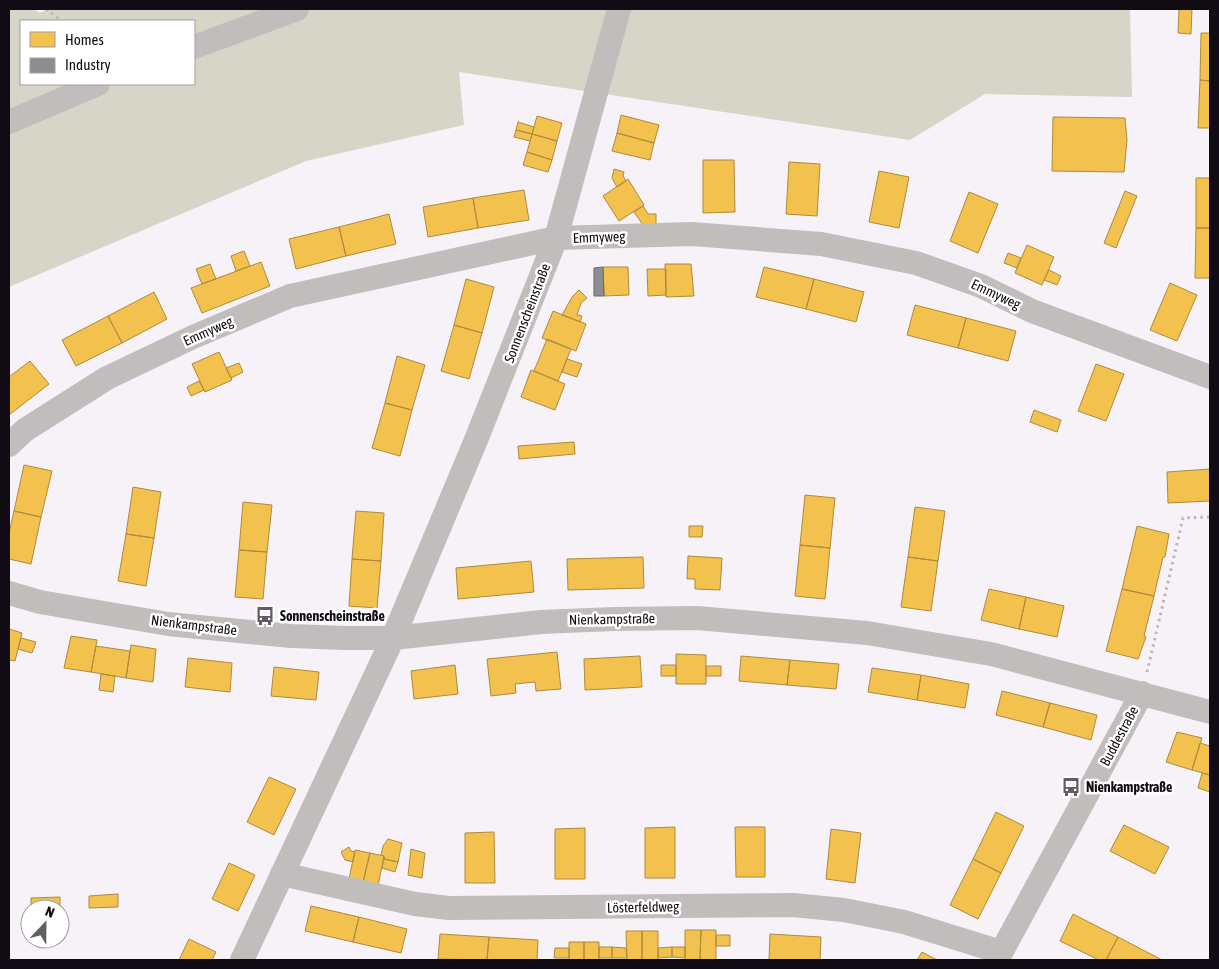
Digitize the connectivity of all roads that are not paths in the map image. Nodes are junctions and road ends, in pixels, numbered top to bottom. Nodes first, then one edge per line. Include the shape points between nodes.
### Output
1 (297, 9) edge
2 (619, 9) edge
3 (195, 47) edge
4 (96, 85) edge
5 (9, 122) edge
6 (556, 238) junction
7 (1210, 378) edge
8 (9, 445) edge
9 (9, 593) edge
10 (393, 638) junction
11 (1142, 692) junction
12 (1210, 712) edge
13 (282, 874) junction
14 (999, 956) edge
15 (242, 960) edge

1 - 3 street
2 - 6 street, Sonnenscheinstraße
4 - 5 street
6 - 7 street, Emmyweg via 692,234 821,244 916,263
6 - 8 street, Emmyweg via 290,296 107,378 25,430
6 - 10 street, Sonnenscheinstraße
9 - 10 street, Nienkampstraße via 40,602 168,624 291,636
10 - 11 street, Nienkampstraße via 541,622 697,618 867,633 991,654
10 - 13 street, Sonnenscheinstraße
11 - 12 street, Nienkampstraße
11 - 14 street, Buddestraße
13 - 14 street, Lösterfeldweg via 416,904 449,908 793,905 844,910 904,922
13 - 15 street, Sonnenscheinstraße

